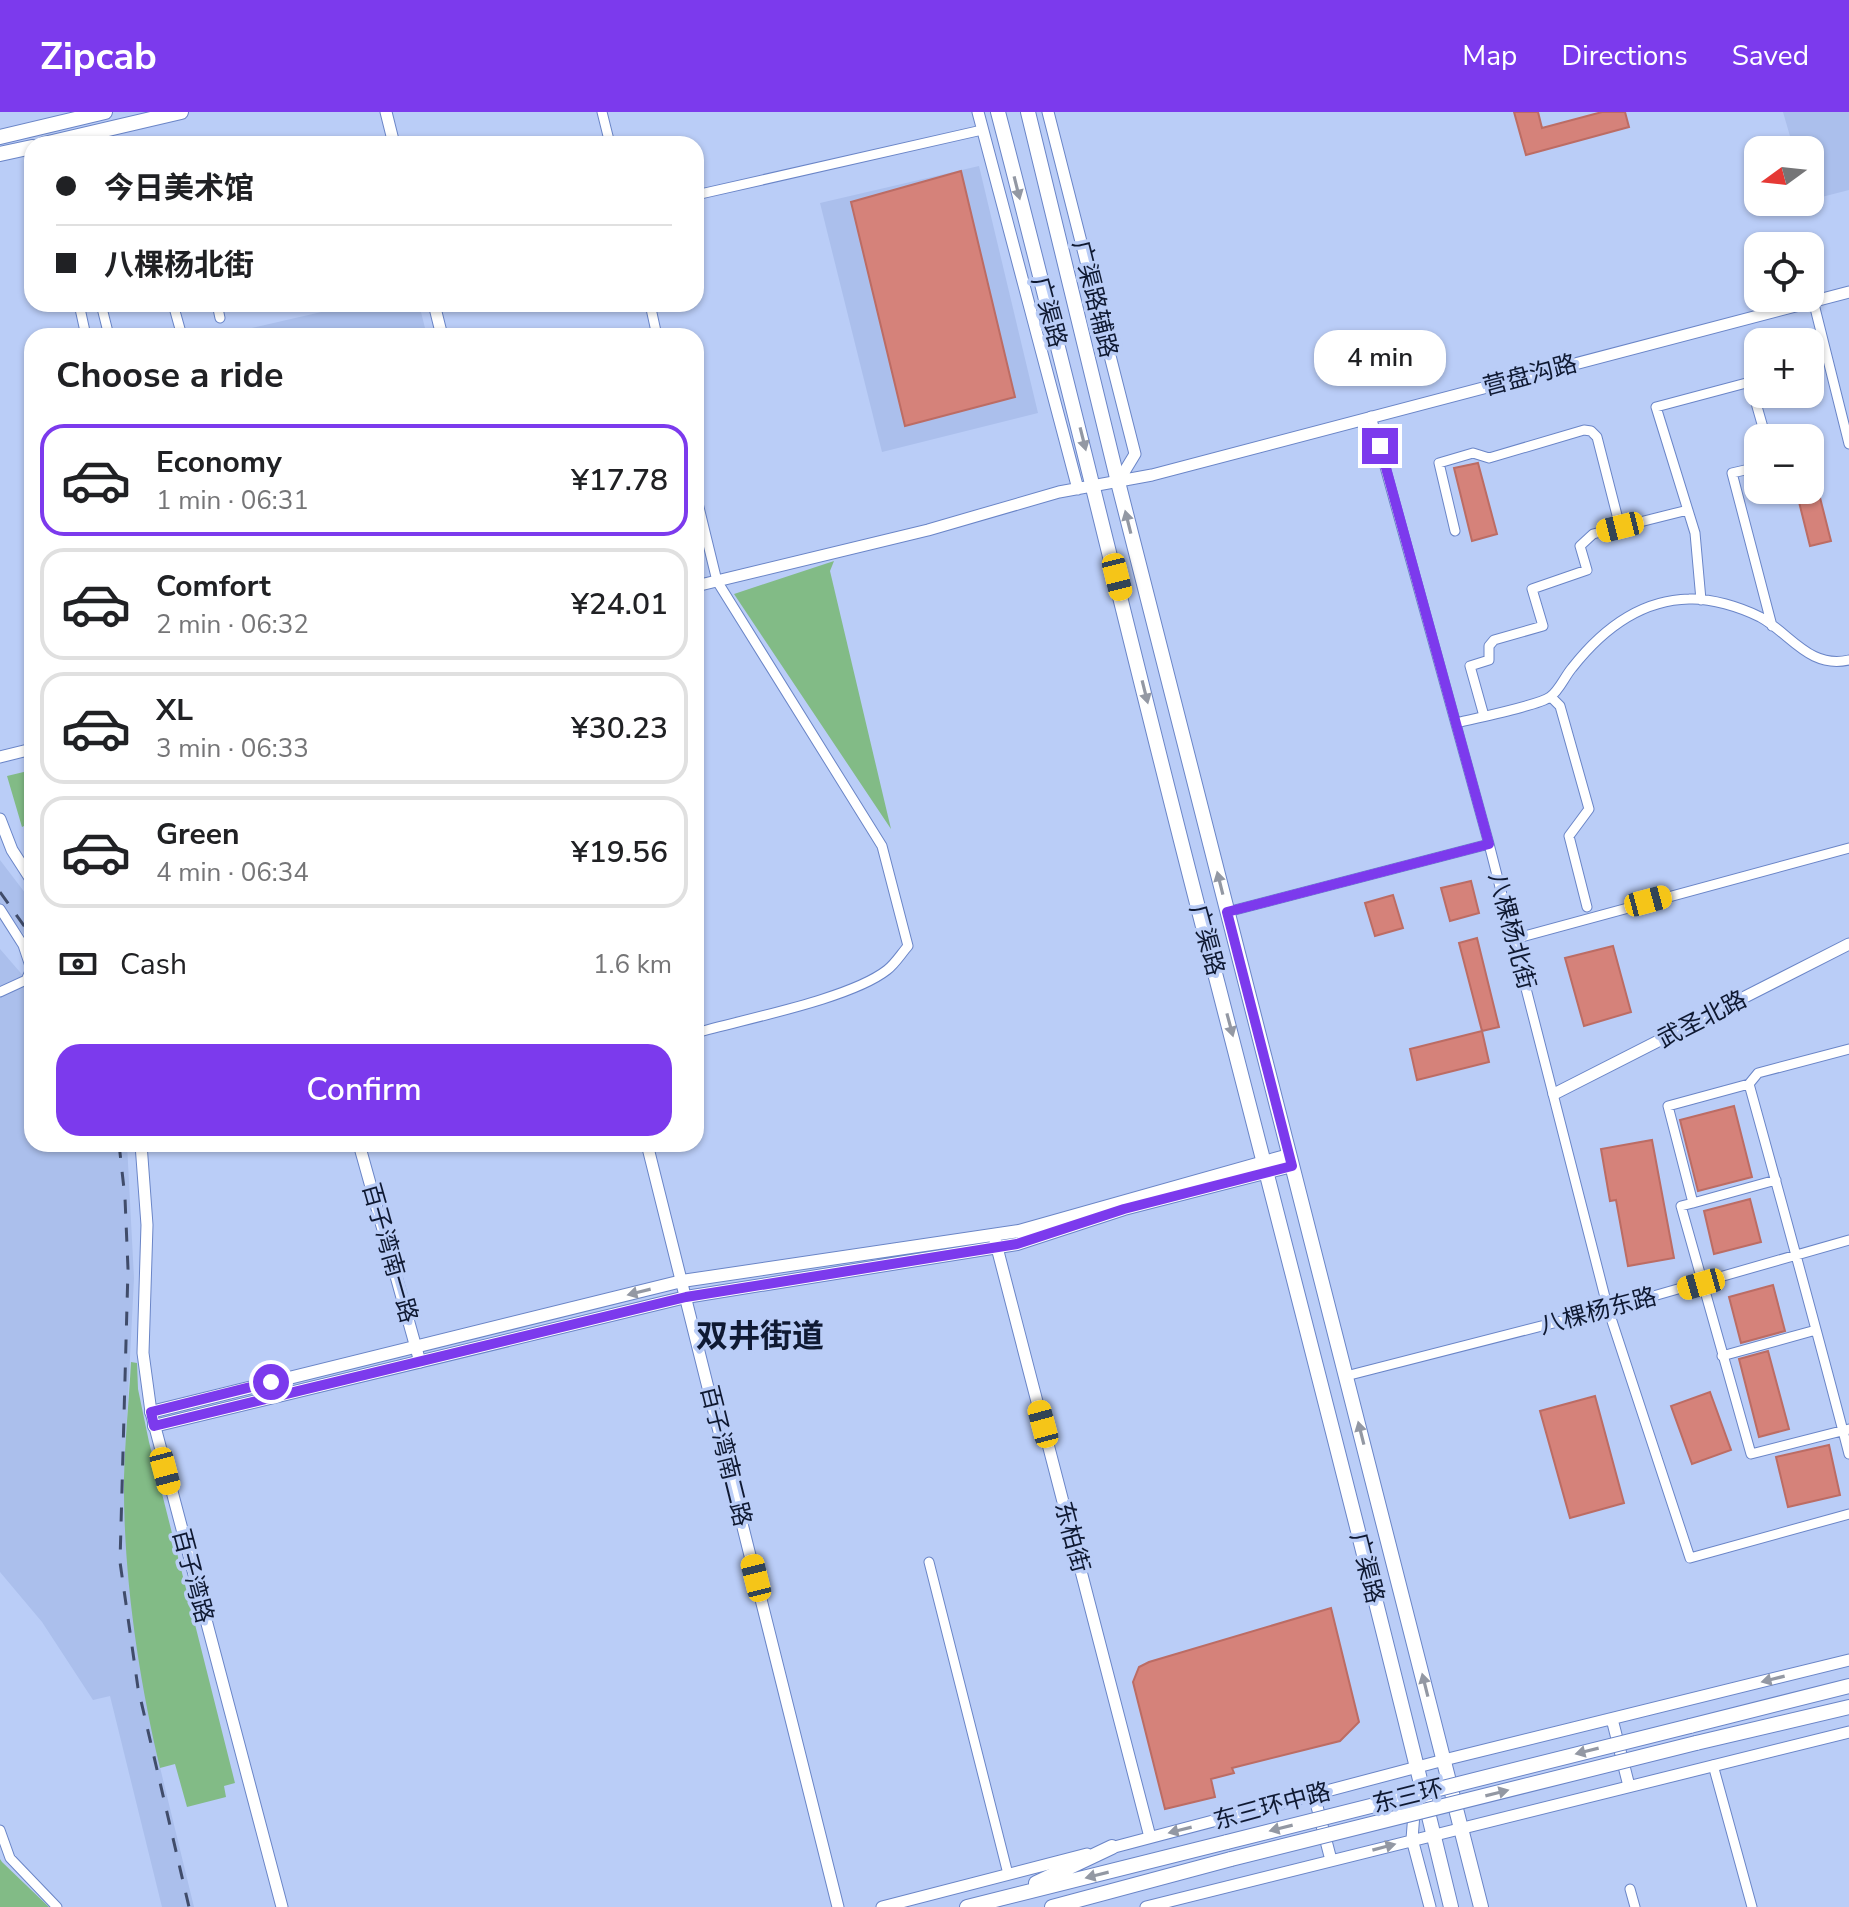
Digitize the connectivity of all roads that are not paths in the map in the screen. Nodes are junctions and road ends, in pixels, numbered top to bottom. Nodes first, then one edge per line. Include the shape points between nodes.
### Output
1 (105, 112) edge
2 (181, 112) edge
3 (386, 112) edge
4 (602, 112) edge
5 (978, 112) edge
6 (998, 112) edge
7 (1028, 112) edge
8 (1048, 112) edge
9 (64, 117) edge
10 (982, 130) junction
11 (81, 136) edge
12 (392, 136) edge
13 (608, 136) edge
14 (0, 137) edge
15 (24, 149) edge
16 (0, 154) edge
17 (704, 193) edge
18 (1849, 292) edge
19 (1824, 298) edge
20 (219, 312) edge
21 (1767, 312) edge
22 (1816, 312) edge
23 (220, 318) dead end
24 (1371, 416) junction
25 (1762, 424) edge
26 (1849, 444) edge
27 (1744, 470) edge
28 (1118, 482) junction
29 (1094, 486) junction
30 (1078, 489) junction
31 (1688, 510) junction
32 (1620, 527) junction
33 (704, 528) edge
34 (1455, 531) dead end
35 (1690, 556) dead end
36 (717, 581) junction
37 (704, 584) edge
38 (1700, 596) junction
39 (1773, 627) junction
40 (1849, 660) edge
41 (1551, 697) junction
42 (1484, 716) junction
43 (1456, 723) junction
44 (24, 751) edge
45 (0, 757) edge
46 (0, 819) edge
47 (1489, 844) junction
48 (1849, 848) edge
49 (24, 869) edge
50 (1587, 907) dead end
51 (0, 909) edge
52 (1227, 912) junction
53 (1514, 939) junction
54 (1849, 944) edge
55 (24, 948) edge
56 (24, 981) edge
57 (0, 992) edge
58 (704, 1031) edge
59 (1849, 1049) edge
60 (1749, 1084) junction
61 (1554, 1094) junction
62 (142, 1152) edge
63 (361, 1152) edge
64 (649, 1152) edge
65 (1291, 1161) junction
66 (1267, 1166) junction
67 (1776, 1180) junction
68 (1693, 1203) junction
69 (1849, 1240) edge
70 (996, 1242) junction
71 (1797, 1255) junction
72 (682, 1281) junction
73 (1701, 1284) junction
74 (686, 1297) junction
75 (1608, 1309) junction
76 (1816, 1330) junction
77 (416, 1347) junction
78 (1722, 1356) junction
79 (420, 1362) junction
80 (1346, 1376) junction
81 (151, 1412) junction
82 (154, 1426) junction
83 (1846, 1430) edge
84 (1849, 1454) edge
85 (1849, 1514) edge
86 (929, 1562) dead end
87 (1849, 1660) edge
88 (1849, 1686) edge
89 (1849, 1707) edge
90 (1612, 1719) junction
91 (1849, 1732) edge
92 (1444, 1760) junction
93 (1713, 1765) junction
94 (1418, 1768) junction
95 (1629, 1786) junction
96 (1314, 1795) junction
97 (1462, 1827) junction
98 (0, 1830) edge
99 (1434, 1834) junction
100 (1150, 1837) junction
101 (1412, 1839) junction
102 (1112, 1847) junction
103 (1331, 1860) junction
104 (1008, 1874) junction
105 (1630, 1889) dead end
106 (1008, 1897) junction
107 (1073, 1904) edge
108 (57, 1907) edge
109 (282, 1907) edge
110 (838, 1907) edge
111 (882, 1907) edge
112 (967, 1907) edge
113 (1052, 1907) edge
114 (1146, 1907) edge
115 (1430, 1907) edge
116 (1451, 1907) edge
117 (1481, 1907) edge
118 (1635, 1907) edge
119 (1752, 1907) edge

1 - 9 main road
2 - 11 main road
3 - 12 street
4 - 13 street
5 - 10 street
6 -> 29 main road, 广渠路
7 - 28 main road, 广渠路
8 - 28 street, 广渠路辅路 via 1135,454
9 - 14 main road
10 - 17 street
10 - 30 street
15 - 16 main road
18 - 19 street, 营盘沟路
20 - 23 street
21 - 24 street, 营盘沟路
22 - 26 street
24 - 28 street, 营盘沟路
24 - 43 street, 八棵杨北街
25 - 31 street via 1750,382 1656,407
27 - 39 street via 1732,473
28 - 29 street, 营盘沟路
52 -> 28 main road, 广渠路
29 - 30 street, 营盘沟路
29 -> 66 main road, 广渠路
30 - 36 street, 营盘沟路
31 - 32 street
31 - 38 street
32 - 34 street via 1597,437 1584,430 1489,458 1473,453 1439,463
32 - 42 street via 1593,534 1580,546 1587,570 1532,589 1543,626 1494,640 1489,660 1470,666
33 - 36 street
35 - 38 street
36 - 37 street, 营盘沟路
36 - 58 street via 882,846 908,946 887,970 861,984
38 - 39 street via 1760,617
38 - 41 street via 1659,603 1626,617 1598,638
39 - 40 street via 1810,657
41 - 42 street
41 - 50 street via 1560,706 1589,809 1569,836
42 - 43 street
43 - 47 street, 八棵杨北街
44 - 45 street
46 - 49 street
47 - 52 street
47 - 53 street, 八棵杨北街
48 - 53 street
51 - 55 street
52 - 65 main road, 广渠路
53 - 61 street, 八棵杨北街
54 - 61 street, 武圣北路
56 - 57 street
59 - 60 street via 1758,1073
60 - 67 street
60 - 68 street via 1668,1106
61 - 75 street, 八棵杨北街
62 - 81 street, 百子湾路 via 147,1225 143,1353
63 - 77 street, 百子湾南一路
64 - 72 street, 百子湾南二路
65 - 66 main road
65 - 80 main road, 广渠路
66 - 70 main road
66 - 94 main road, 广渠路
67 - 68 street
67 - 71 street
68 - 73 street via 1681,1206
69 - 71 street, 八棵杨东路
70 - 72 main road
70 - 74 main road
70 - 100 street, 东柏街
71 - 73 street, 八棵杨东路
71 - 76 street
72 - 74 street, 百子湾南二路
72 -> 77 main road
73 - 75 street, 八棵杨东路
73 - 78 street
74 - 79 main road
74 - 110 street, 百子湾南二路
75 - 80 street, 八棵杨东路
75 - 85 street, 八棵杨北街 via 1690,1558
76 - 78 street
76 - 83 street
77 - 79 street, 百子湾南一路
77 - 81 main road
78 - 83 street via 1751,1454
79 - 82 main road
92 -> 80 main road, 广渠路
81 - 82 street, 百子湾路
82 - 109 street, 百子湾路
83 - 84 street
86 - 104 street
87 -> 90 street, 东三环中路
88 -> 106 main road, 东三环, bridge
107 -> 89 main road, 东三环, bridge via 1231,1859
90 - 92 street, 东三环中路
90 - 95 street
91 - 93 street
92 - 94 street, 东三环中路
92 - 97 main road, 广渠路
93 - 95 street
93 - 119 street
94 - 96 street, 东三环中路
94 - 99 main road, 广渠路
94 - 101 street
95 - 97 street
96 -> 100 street, 东三环中路
96 - 103 street
97 - 99 street
97 - 117 main road, 广渠路
98 - 108 street via 10,1858
99 - 101 street
99 - 116 main road, 广渠路
100 - 102 street, 东三环中路
103 -> 101 street
101 - 115 street
102 - 104 street, 东三环中路
102 - 106 main road
103 - 114 street
104 - 111 street, 东三环中路
105 - 118 street
106 - 112 main road, 东三环
107 - 113 main road, 东三环

